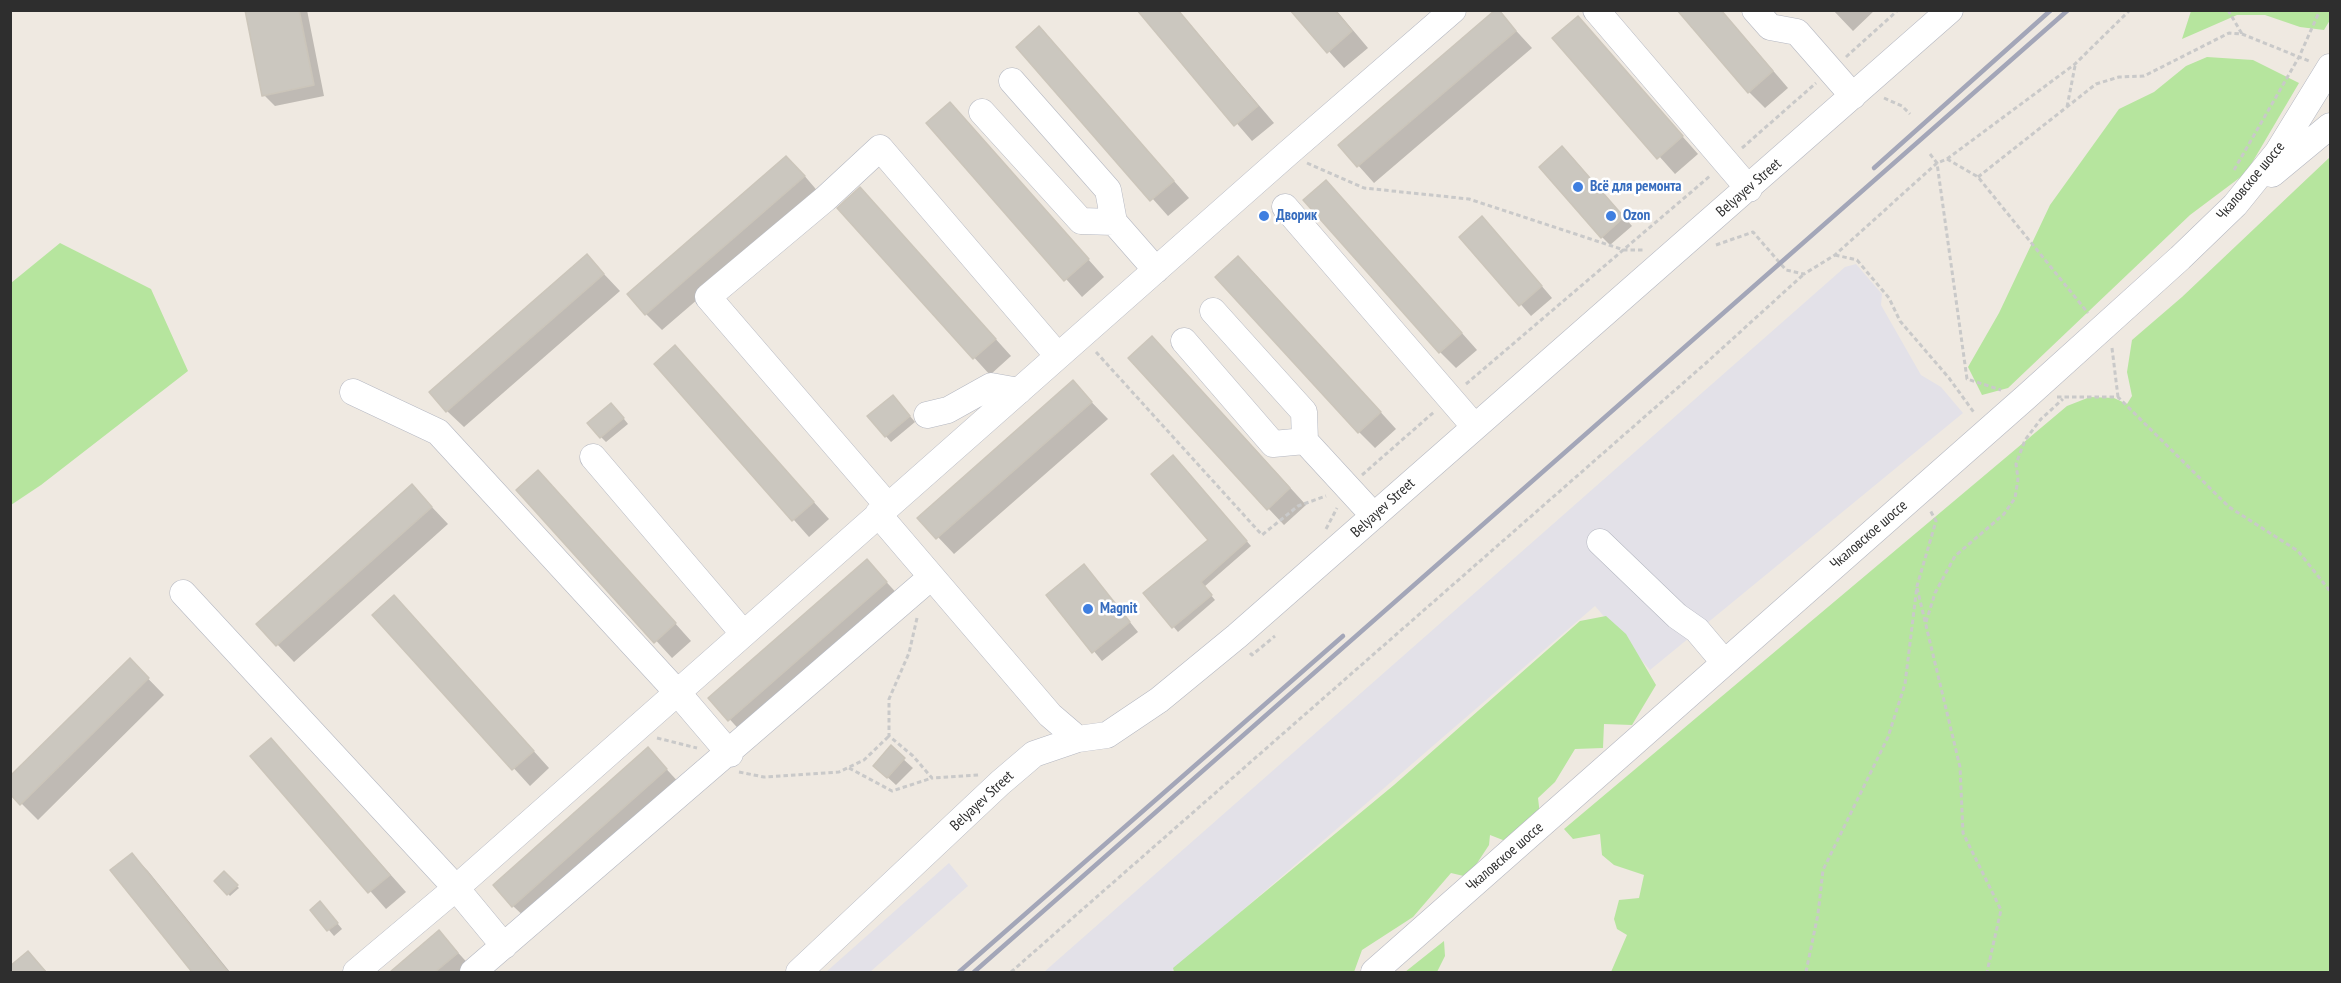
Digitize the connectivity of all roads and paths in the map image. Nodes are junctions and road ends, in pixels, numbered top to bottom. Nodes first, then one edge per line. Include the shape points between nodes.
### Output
1 (1453, 10) edge
2 (1596, 10) edge
3 (1755, 10) edge
4 (1898, 10) edge
5 (1950, 10) edge
6 (2130, 10) edge
7 (2228, 10) edge
8 (2319, 10) edge
9 (1796, 21) edge
10 (2242, 34) junction
11 (2299, 57) junction
12 (2075, 64) junction
13 (2330, 69) edge
14 (1830, 70) junction
15 (1012, 81) dead end
16 (1852, 96) junction
17 (1902, 106) dead end
18 (2067, 107) junction
19 (982, 112) dead end
20 (1910, 114) dead end
21 (2331, 126) edge
22 (1287, 154) junction
23 (1930, 154) dead end
24 (1947, 159) junction
25 (1726, 162) junction
26 (1937, 163) junction
27 (2233, 171) dead end
28 (1978, 177) junction
29 (1749, 189) junction
30 (2235, 205) junction
31 (1285, 207) dead end
32 (1114, 222) junction
33 (1624, 250) junction
34 (1675, 251) junction
35 (1835, 255) junction
36 (1156, 270) junction
37 (1804, 274) junction
38 (1213, 311) dead end
39 (2102, 330) junction
40 (1081, 336) junction
41 (1184, 341) dead end
42 (1058, 356) junction
43 (1019, 391) junction
44 (353, 392) dead end
45 (2064, 397) junction
46 (2118, 397) junction
47 (1449, 398) junction
48 (2026, 398) junction
49 (927, 415) dead end
50 (1474, 426) junction
51 (1988, 431) junction
52 (1305, 441) junction
53 (592, 457) dead end
54 (1347, 488) junction
55 (1918, 492) junction
56 (883, 510) junction
57 (1374, 516) junction
58 (1325, 530) dead end
59 (1600, 542) dead end
60 (930, 578) junction
61 (1917, 586) junction
62 (2331, 591) edge
63 (183, 593) dead end
64 (1926, 623) junction
65 (743, 633) junction
66 (1724, 662) junction
67 (677, 692) junction
68 (635, 729) junction
69 (889, 736) dead end
70 (1078, 739) junction
71 (725, 757) junction
72 (849, 767) junction
73 (932, 778) dead end
74 (456, 888) junction
75 (504, 946) junction
76 (357, 972) edge
77 (473, 972) edge
78 (799, 972) edge
79 (1011, 972) edge
80 (1374, 972) edge
81 (1806, 972) edge
82 (1987, 972) edge

1 - 22 street
2 - 25 street
3 - 9 street via 1770,27
4 - 14 path
5 - 16 street, Belyayev Street
6 - 12 path
7 - 10 path
8 - 11 path
9 - 14 street
10 - 11 path
10 - 18 path via 2216,38 2144,76 2119,77 2096,84
11 - 13 path
11 - 27 path
12 - 18 path
12 - 24 path
13 - 30 street, Чкаловское шоссе via 2277,153
14 - 16 street
14 - 25 path
15 - 32 street via 1108,190
16 - 29 street, Belyayev Street
17 - 20 path
18 - 28 path
19 - 32 street via 1081,221
21 - 30 street
22 - 33 path via 1364,188 1469,199
22 - 36 street
23 - 26 path
24 - 26 path
24 - 28 path
25 - 29 street
25 - 33 path
26 - 35 path
26 - 48 path via 1967,379
28 - 39 path
29 - 34 street, Belyayev Street
30 - 39 street, Чкаловское шоссе
31 - 47 street
32 - 36 street
33 - 34 path
33 - 47 path
34 - 37 path via 1726,243 1753,232 1786,270
34 - 50 street, Belyayev Street
35 - 37 path
35 - 51 path via 1857,260
36 - 40 street
37 - 79 path
38 - 52 street via 1304,412
39 - 46 path via 2114,352
39 - 48 street, Чкаловское шоссе
40 - 42 street
40 - 54 path via 1262,535 1298,506
41 - 52 street via 1273,444
42 - 43 street
42 - 56 street via 880,148 708,297
43 - 49 street via 991,386 948,410
43 - 56 street
44 - 67 street via 438,432
45 - 46 path
45 - 48 path
45 - 64 path via 2025,440 2016,464 2015,498 2004,514 1955,556 1935,593
46 - 62 path via 2229,507 2298,551
47 - 50 street
47 - 54 path
48 - 51 street, Чкаловское шоссе
50 - 57 street, Belyayev Street
51 - 55 street, Чкаловское шоссе
52 - 54 street
53 - 65 street
54 - 57 street
54 - 58 path
55 - 61 path via 1936,521
55 - 66 street, Чкаловское шоссе
56 - 60 street
56 - 65 street
57 - 70 street, Belyayev Street via 1159,700 1107,735
59 - 66 street via 1677,616 1697,630
60 - 70 street via 1026,700
60 - 71 street
61 - 64 path
61 - 81 path via 1905,684 1888,737 1823,870
63 - 74 street
64 - 82 path via 1960,767 1963,833 2001,910
65 - 67 street
66 - 80 street, Чкаловское шоссе
67 - 68 street
67 - 71 street
68 - 71 path
68 - 74 street
69 - 72 path via 864,760
70 - 78 street, Belyayev Street via 1034,754
71 - 72 path via 729,770 764,777 829,773
71 - 75 street
72 - 73 path via 892,791
74 - 75 street
74 - 76 street
75 - 77 street

